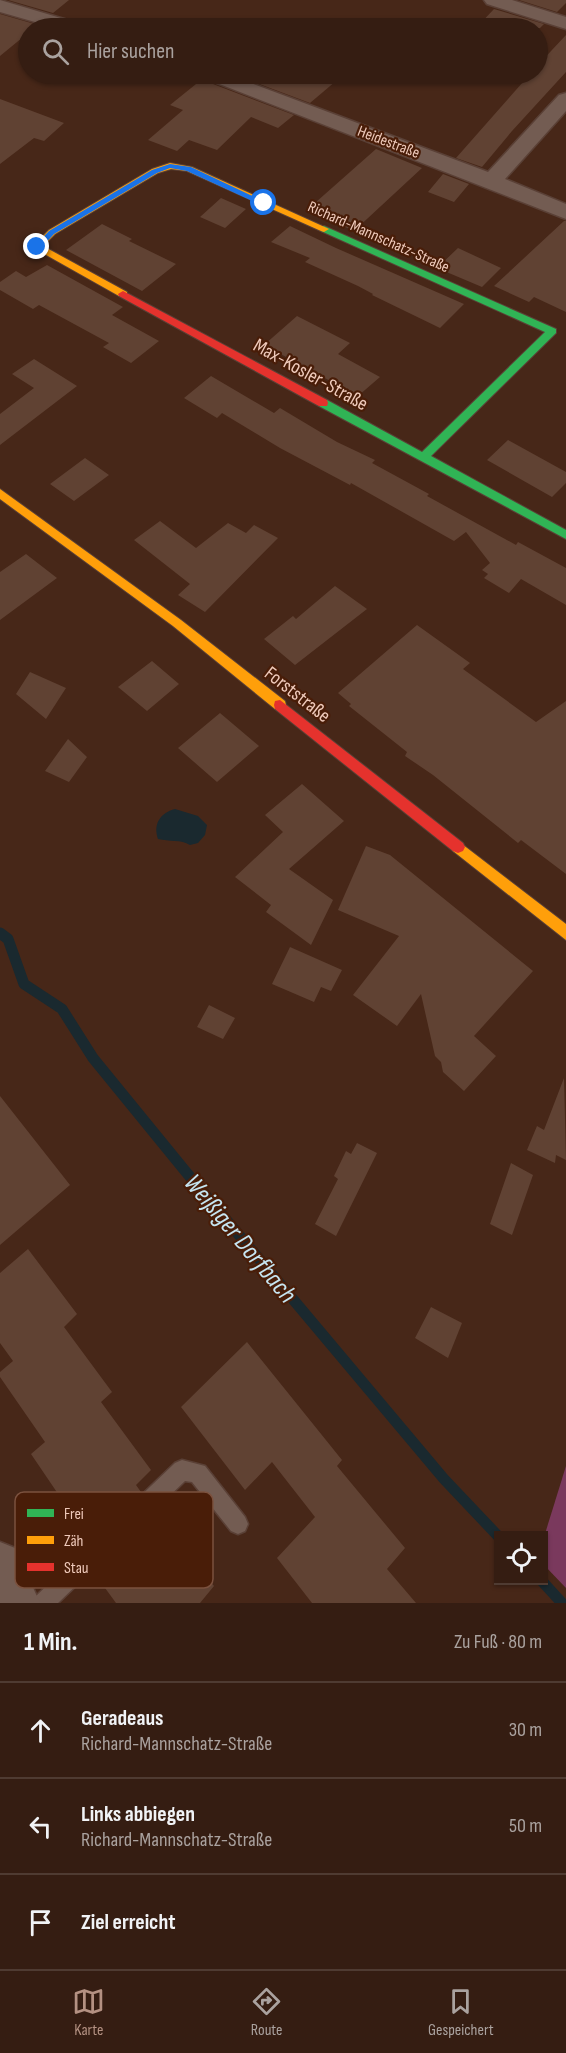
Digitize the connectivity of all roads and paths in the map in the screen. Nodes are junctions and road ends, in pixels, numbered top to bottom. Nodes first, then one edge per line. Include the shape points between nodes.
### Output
1 (493, 0) edge
2 (0, 6) edge
3 (40, 18) edge
4 (566, 23) edge
5 (237, 84) edge
6 (566, 99) edge
7 (492, 181) junction
8 (566, 212) edge
9 (37, 247) joint
10 (423, 457) junction
11 (0, 493) edge
12 (566, 535) edge
13 (566, 933) edge
14 (159, 1492) edge
15 (213, 1492) edge
16 (213, 1492) edge
17 (238, 1524) dead end
18 (0, 1563) edge
19 (59, 1588) edge
20 (19, 1603) edge
21 (43, 1603) edge

1 - 4 street
2 - 3 street
5 - 7 street, Heidestraße
6 - 7 street
7 - 8 street, Heidestraße
9 - 10 street, Max-Kosler-Straße
9 - 10 street, Richard-Mannschatz-Straße via 52,232 155,171 170,166 189,169 552,331
10 - 12 street, Max-Kosler-Straße
11 - 13 street, Forststraße via 177,623
14 - 15 lane via 182,1470 198,1473
16 - 17 lane
18 - 20 street
19 - 21 lane

